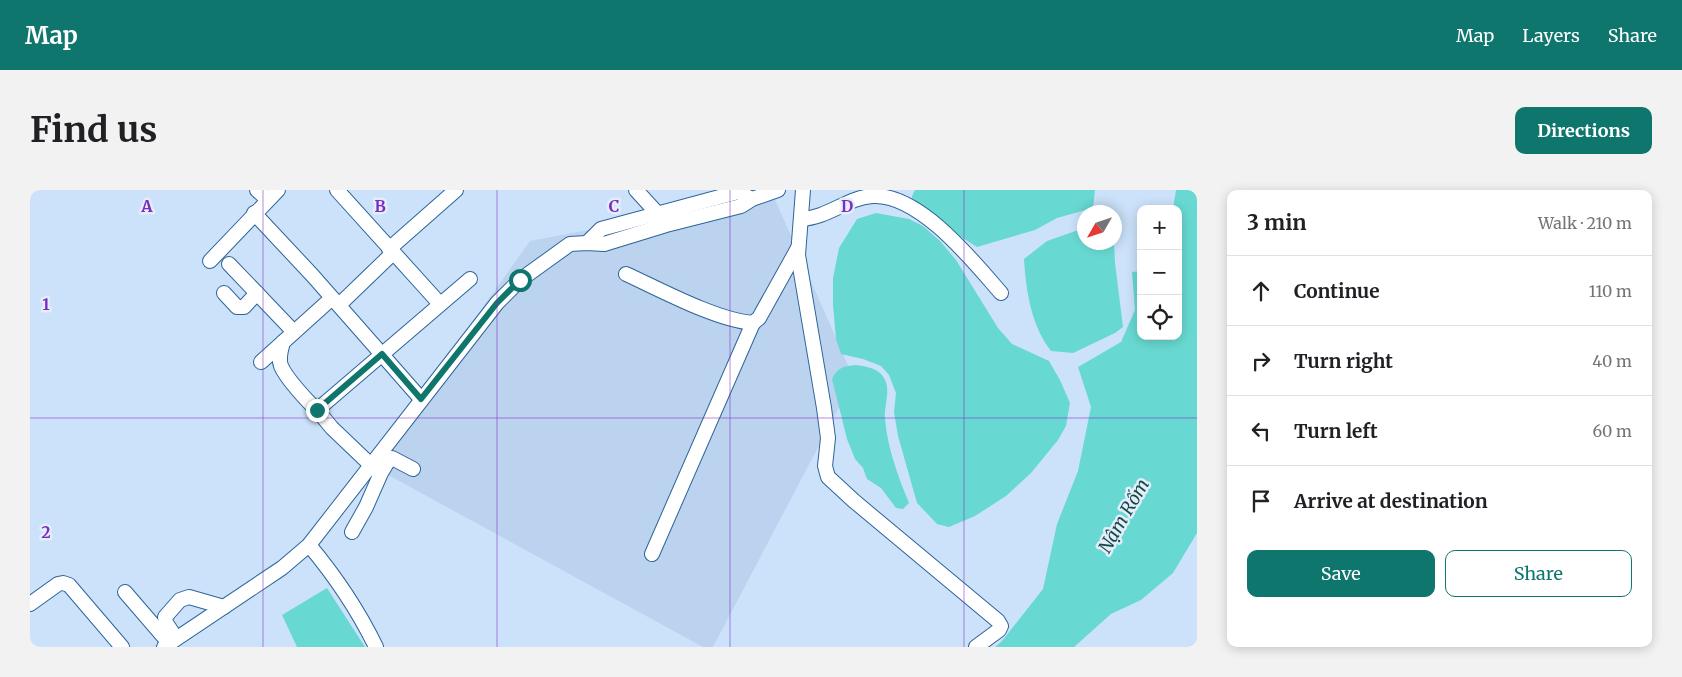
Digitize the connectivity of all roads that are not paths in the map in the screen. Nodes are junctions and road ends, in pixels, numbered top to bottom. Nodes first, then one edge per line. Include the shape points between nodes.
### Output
1 (257, 190) edge
2 (337, 190) edge
3 (456, 190) edge
4 (636, 190) edge
5 (778, 190) edge
6 (803, 190) edge
7 (274, 193) edge
8 (752, 199) junction
9 (254, 213) junction
10 (657, 213) junction
11 (801, 219) junction
12 (586, 243) junction
13 (798, 248) junction
14 (391, 251) junction
15 (210, 261) dead end
16 (229, 264) dead end
17 (626, 274) dead end
18 (470, 279) dead end
19 (224, 293) dead end
20 (1001, 293) dead end
21 (258, 294) junction
22 (335, 302) junction
23 (440, 304) junction
24 (753, 323) junction
25 (294, 332) junction
26 (283, 342) junction
27 (382, 354) junction
28 (261, 362) dead end
29 (421, 399) junction
30 (317, 410) junction
31 (375, 469) junction
32 (412, 469) dead end
33 (346, 497) junction
34 (366, 507) junction
35 (352, 532) dead end
36 (309, 545) junction
37 (652, 554) dead end
38 (125, 592) dead end
39 (30, 604) edge
40 (224, 607) junction
41 (170, 643) edge
42 (122, 647) edge
43 (376, 647) edge
44 (976, 647) edge

1 - 7 street
2 - 14 street
3 - 14 street
4 - 10 street
5 - 8 street
6 - 11 street
7 - 9 street
8 - 10 street via 738,192
8 - 12 street via 741,206 604,244
9 - 15 street
9 - 22 street
10 - 12 street via 601,230
11 - 13 street
11 - 20 street via 813,219 847,203 873,196 895,199 933,222
12 - 29 street via 570,244 520,280 497,303
13 - 24 street
13 - 44 street via 828,438 825,466 828,477 998,621 999,630
14 - 22 street
14 - 23 street
16 - 21 street
17 - 24 street via 705,310 743,323
18 - 23 street
19 - 21 street via 237,307 244,307
21 - 25 street
22 - 25 street
22 - 27 street
23 - 27 street
24 - 37 street
25 - 26 street
26 - 28 street
26 - 30 street via 280,352 282,367
27 - 29 street
27 - 30 street
29 - 31 street
30 - 31 street
31 - 32 street via 390,458
31 - 33 street
31 - 34 street
33 - 34 street
33 - 36 street
34 - 35 street
36 - 40 street via 282,568
36 - 43 street via 329,569
38 - 41 street
39 - 42 street via 58,584 69,584
40 - 41 street
40 - 41 street via 191,597 180,600 165,617

